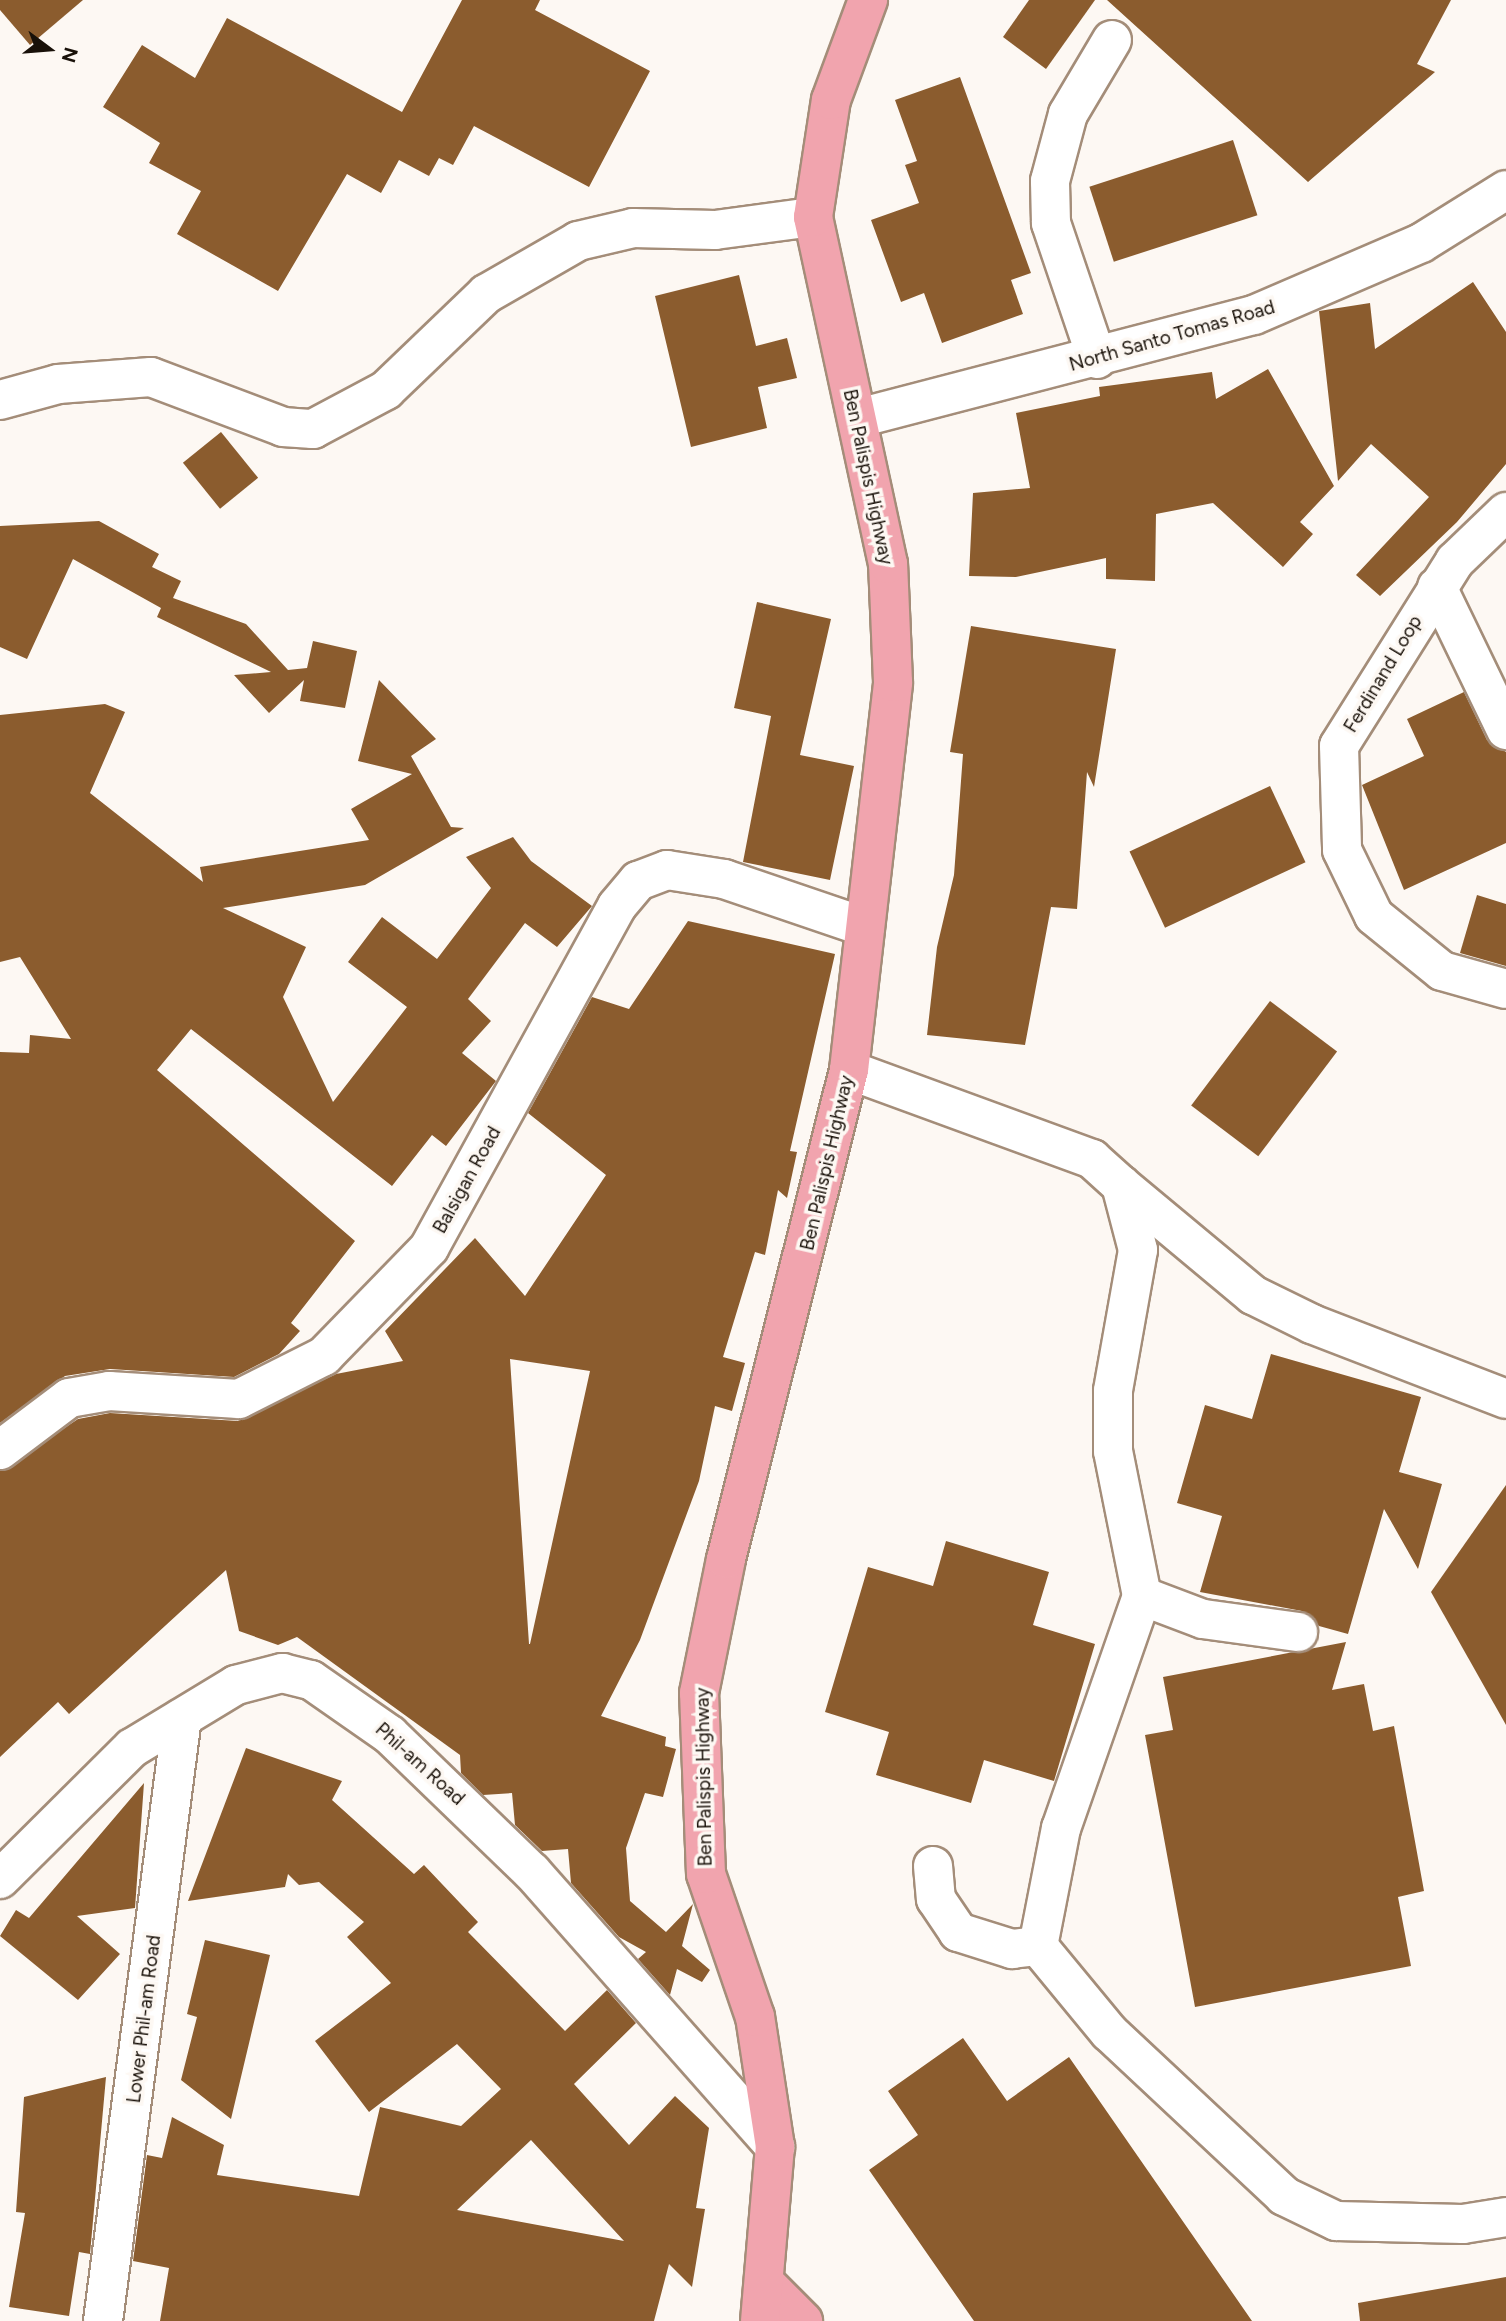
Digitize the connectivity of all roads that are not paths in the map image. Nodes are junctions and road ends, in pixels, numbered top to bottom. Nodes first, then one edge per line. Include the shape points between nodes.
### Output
1 (868, 0) edge
2 (1112, 40) dead end
3 (1506, 190) edge
4 (813, 217) junction
5 (1097, 359) junction
6 (0, 400) edge
7 (858, 418) junction
8 (1506, 512) edge
9 (1437, 587) junction
10 (1506, 730) edge
11 (865, 927) junction
12 (1506, 989) edge
13 (849, 1070) junction
14 (1121, 1185) junction
15 (1506, 1399) edge
16 (0, 1450) edge
17 (1142, 1596) junction
18 (1298, 1632) dead end
19 (182, 1718) junction
20 (933, 1866) dead end
21 (0, 1879) edge
22 (1038, 1946) junction
23 (775, 2147) junction
24 (1506, 2217) edge
25 (765, 2283) junction
26 (103, 2321) edge
27 (760, 2321) edge
28 (803, 2321) edge

1 - 4 main road, Ben Palispis Highway via 831,100
2 - 5 street via 1068,114 1050,181 1051,223
3 - 5 street, North Santo Tomas Road via 1421,243 1254,315
4 - 6 street via 715,230 633,228 578,241 486,294 386,390 313,429 283,428 151,377 58,384
4 - 7 main road, Ben Palispis Highway
5 - 7 street, North Santo Tomas Road
7 - 11 main road, Ben Palispis Highway via 888,564 893,682
8 - 9 street, Ferdinand Loop
9 - 10 street
9 - 12 street, Ferdinand Loop via 1339,746 1342,850 1374,916 1442,971
11 - 13 main road, Ben Palispis Highway
11 - 16 street, Balsigan Road via 724,879 667,870 638,881 617,906 429,1248 324,1356 239,1399 109,1391 69,1398
13 - 14 street via 1054,1141 1092,1159
13 - 23 main road, Ben Palispis Highway via 726,1559 699,1693 706,1874 755,2017
14 - 15 street via 1253,1295 1312,1324
14 - 17 street via 1138,1250 1114,1391 1113,1451
17 - 18 street via 1203,1619
17 - 22 street via 1061,1828
19 - 21 street, Phil-am Road via 98,1776
19 - 23 street, Phil-am Road via 236,1685 282,1673 311,1680 354,1706 532,1872
19 - 26 street, Lower Phil-am Road
20 - 22 street via 936,1899 958,1932 1012,1949
22 - 24 street via 1109,2032 1284,2196 1336,2221 1450,2224
23 - 25 main road, Ben Palispis Highway
25 - 27 main road, Ben Palispis Highway
25 - 28 main road

